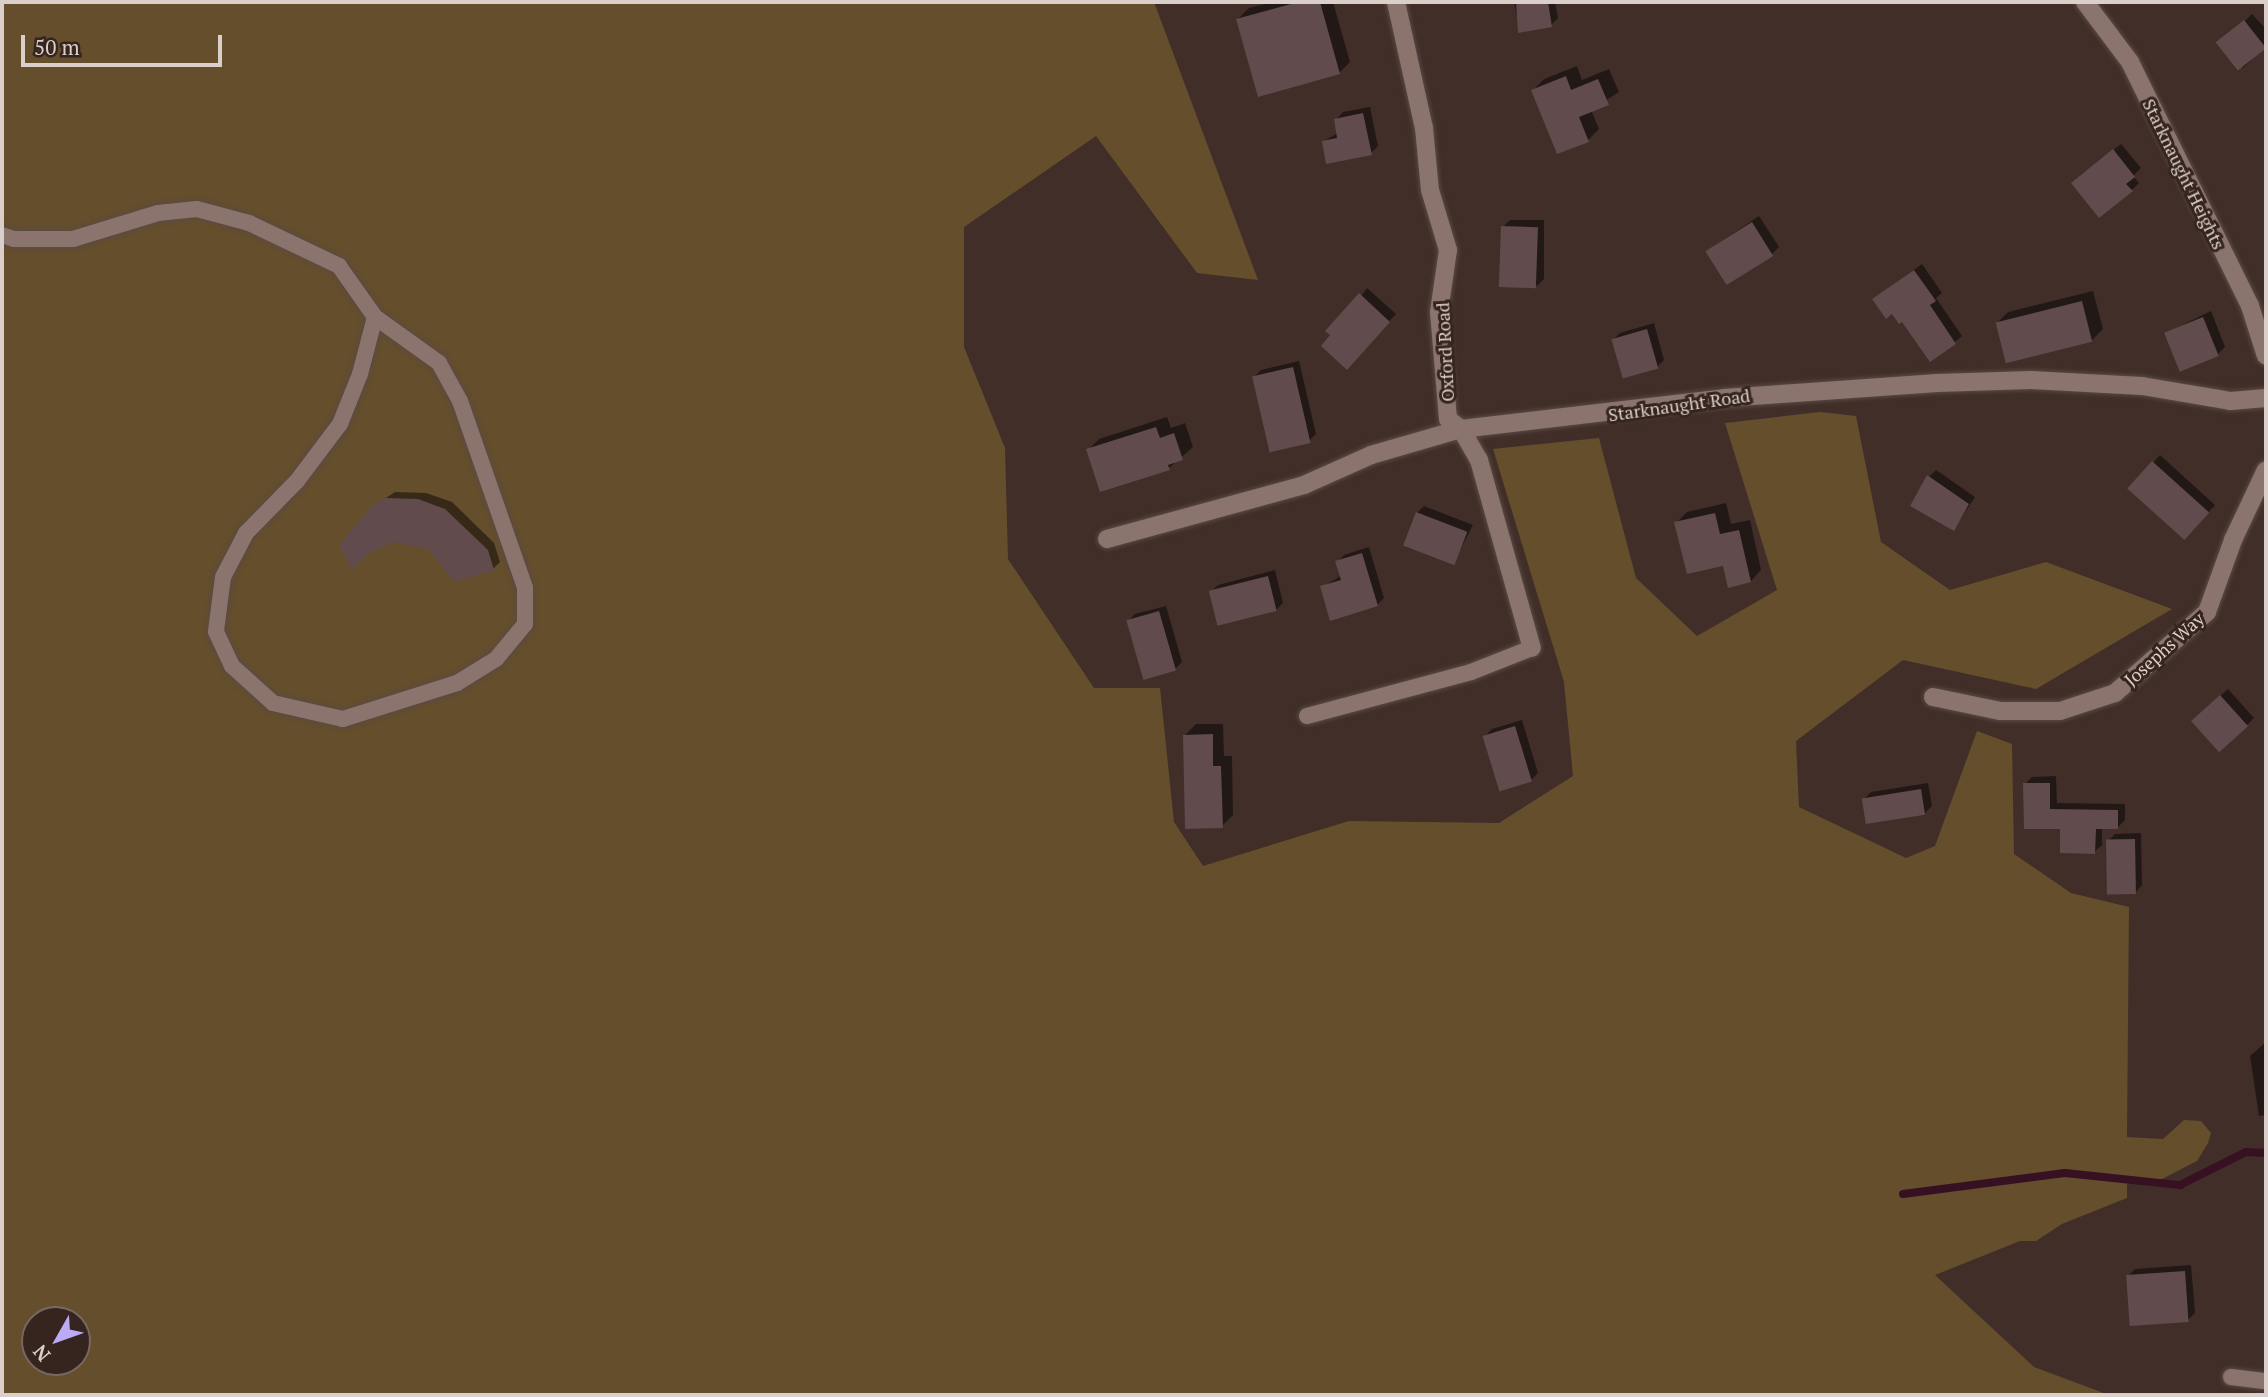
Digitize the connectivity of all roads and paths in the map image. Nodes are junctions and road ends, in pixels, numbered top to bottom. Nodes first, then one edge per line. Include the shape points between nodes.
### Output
1 (1396, 2) edge
2 (2085, 2) edge
3 (2, 235) edge
4 (374, 317) junction
5 (2266, 356) edge
6 (2266, 398) edge
7 (1461, 429) junction
8 (2266, 470) edge
9 (1107, 539) dead end
10 (1532, 648) joint
11 (1933, 697) dead end
12 (1307, 716) dead end
13 (2231, 1377) dead end
14 (2266, 1381) edge

1 - 7 street, Oxford Road via 1424,128 1430,190 1448,250 1439,312 1448,419
2 - 5 street, Starknaught Heights via 2130,62 2250,306
3 - 4 lane via 73,239 158,213 197,209 249,223 339,266
4 - 4 lane via 439,363 460,401 525,588 524,624 495,659 457,683 343,719 273,703 232,666 216,631 223,577 246,533 297,481 340,425 360,374
6 - 7 street, Starknaught Road via 2231,401 2142,386 2031,380 1937,383 1724,398
7 - 9 street, Starknaught Road via 1371,455 1304,485
7 - 10 street, Oxford Road via 1479,460
8 - 11 street, Josephs Way via 2233,540 2207,612 2115,693 2060,711 2000,711
10 - 12 lane via 1471,672
13 - 14 lane

